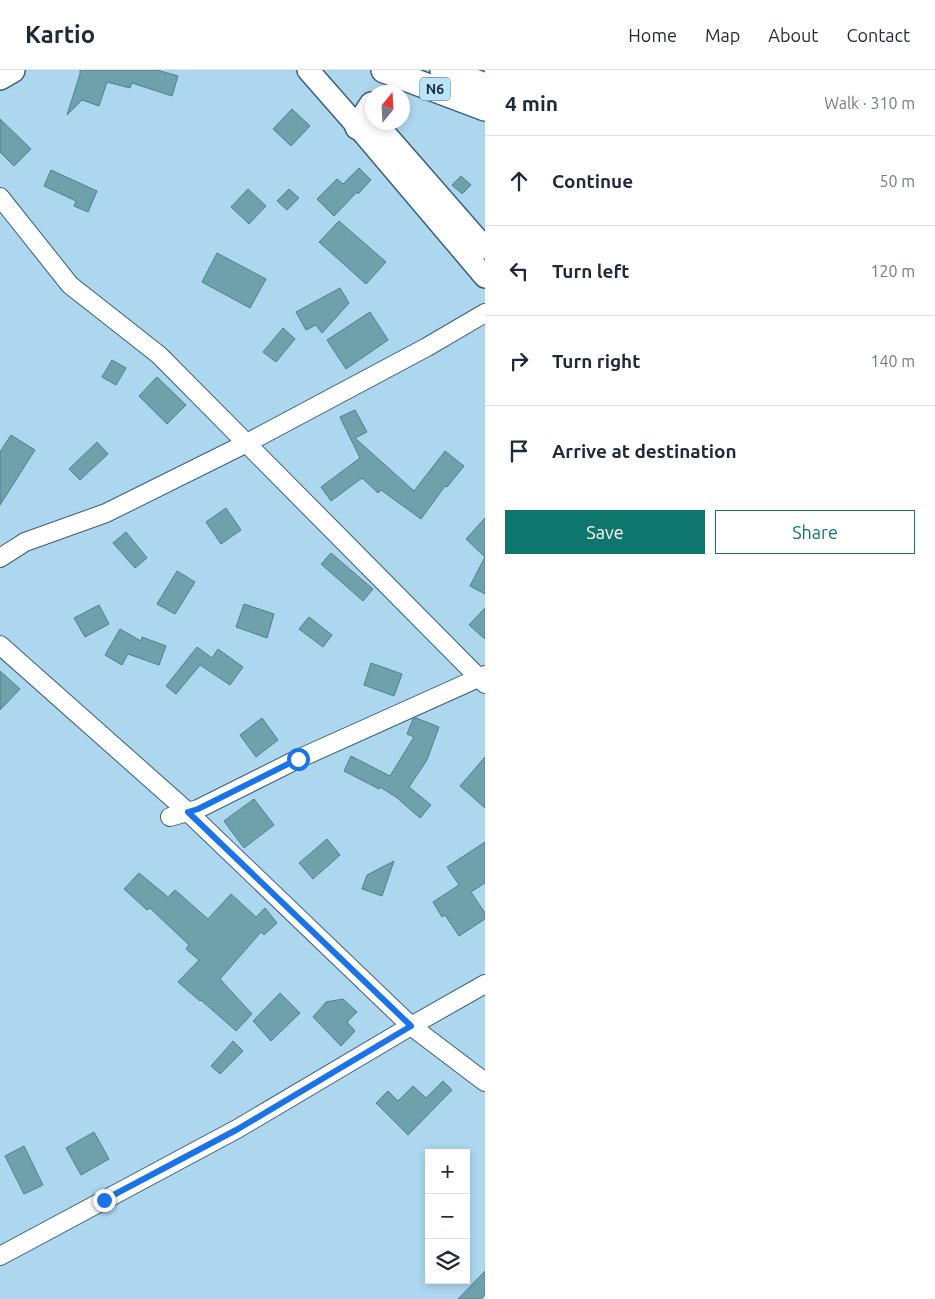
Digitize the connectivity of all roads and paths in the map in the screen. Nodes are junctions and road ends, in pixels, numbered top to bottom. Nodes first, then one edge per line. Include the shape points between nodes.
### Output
1 (12, 70) edge
2 (308, 70) edge
3 (326, 70) edge
4 (443, 70) edge
5 (0, 77) edge
6 (389, 77) edge
7 (485, 86) edge
8 (485, 108) edge
9 (365, 114) edge
10 (365, 115) edge
11 (378, 130) edge
12 (380, 130) edge
13 (0, 197) edge
14 (485, 248) edge
15 (485, 277) edge
16 (485, 313) edge
17 (247, 443) junction
18 (0, 558) edge
19 (0, 645) edge
20 (483, 679) edge
21 (188, 812) junction
22 (170, 817) dead end
23 (485, 984) edge
24 (411, 1026) junction
25 (485, 1082) edge
26 (0, 1256) edge

1 - 5 highway
2 - 10 main road
3 - 9 main road
4 - 7 highway, N6
6 - 8 highway, N6
11 - 15 main road
12 - 14 main road
13 - 17 street via 70,285 159,355
16 - 17 street
17 - 18 street via 106,513 25,542
17 - 20 street
19 - 21 street
20 - 21 street via 298,759
21 - 22 street
21 - 24 street
23 - 24 street
24 - 25 street
24 - 26 street via 238,1129

